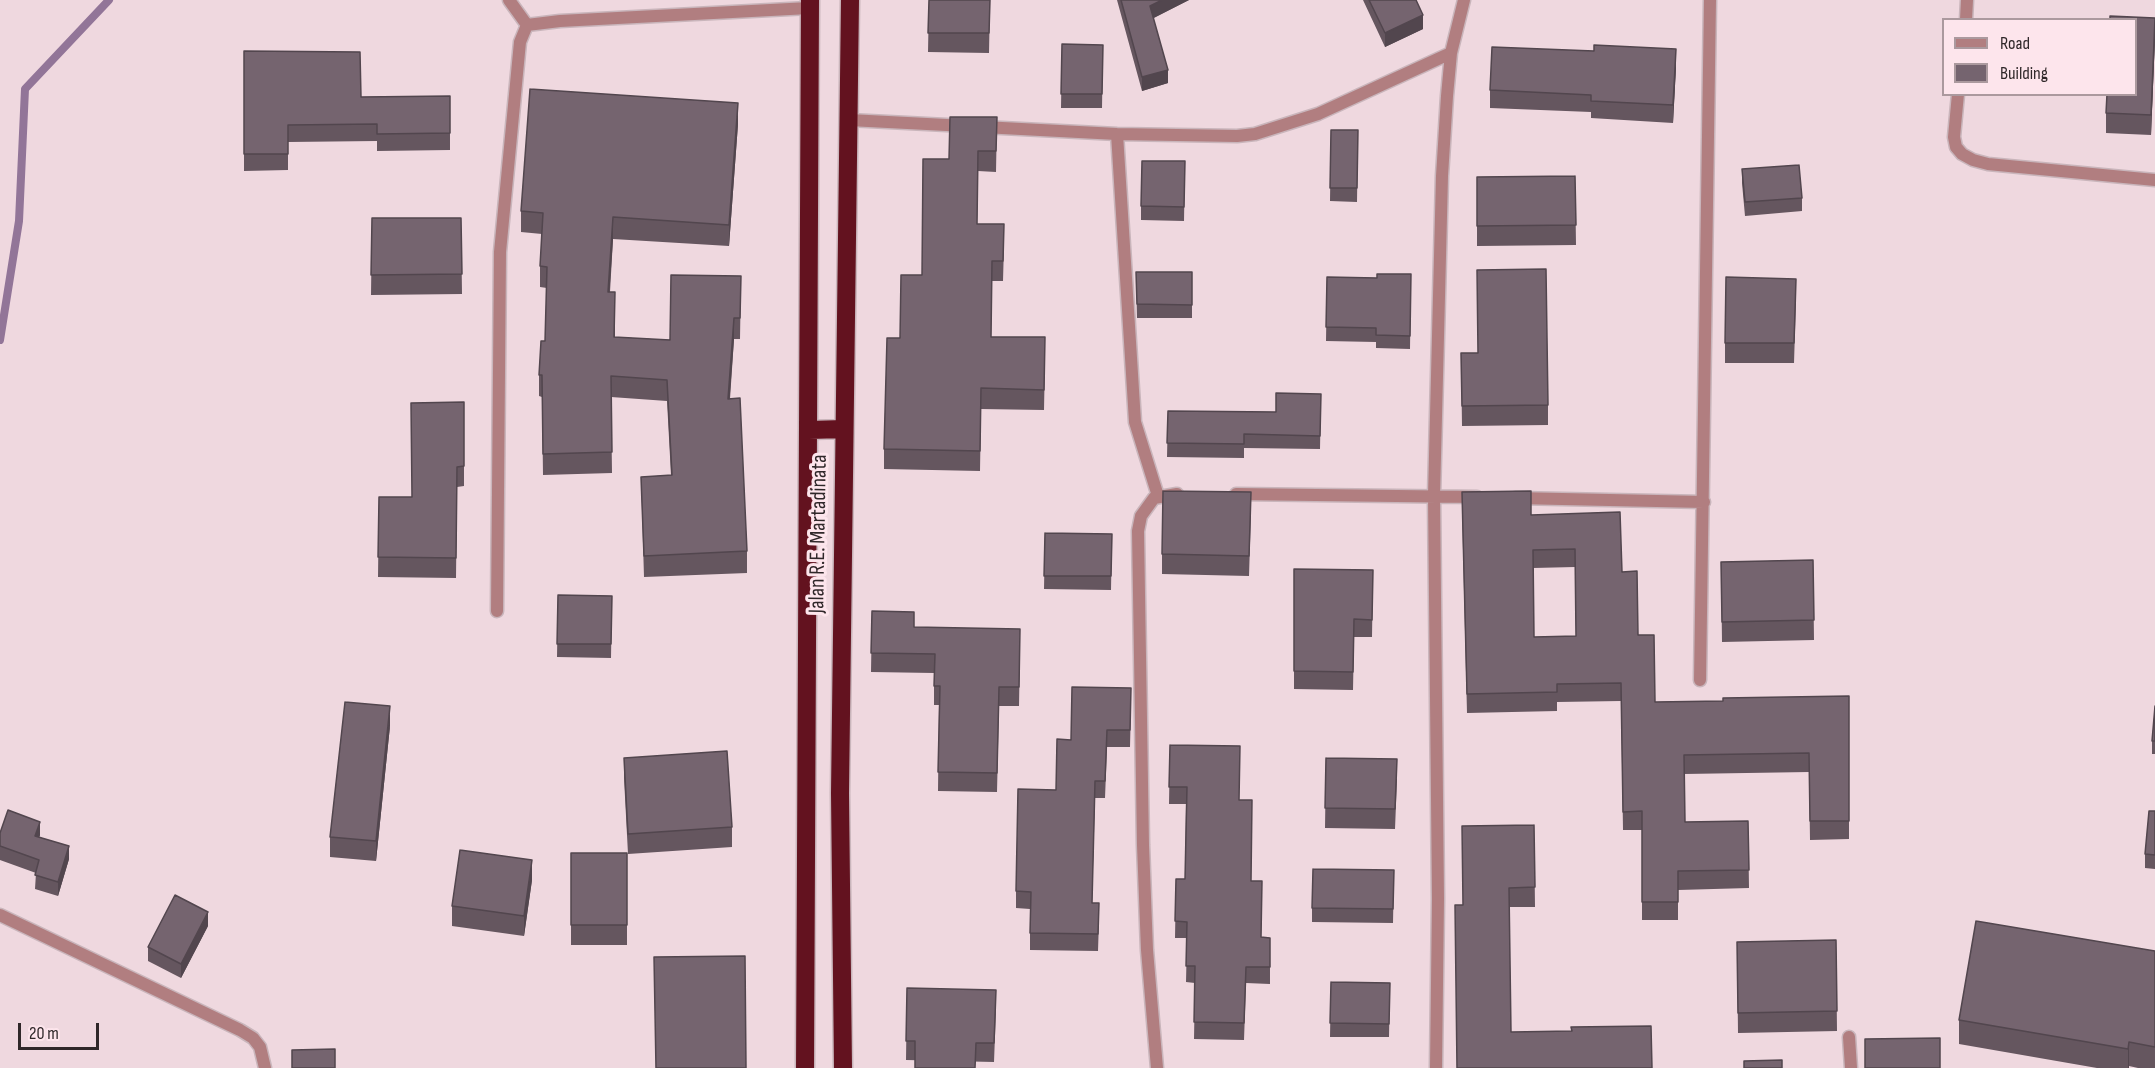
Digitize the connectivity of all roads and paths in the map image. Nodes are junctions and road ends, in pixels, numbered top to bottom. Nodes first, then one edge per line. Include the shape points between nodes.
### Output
1 (509, 0) edge
2 (850, 0) edge
3 (1464, 0) edge
4 (1710, 0) edge
5 (1967, 0) edge
6 (810, 4) edge
7 (1966, 18) edge
8 (527, 25) junction
9 (1451, 53) junction
10 (1958, 96) edge
11 (849, 120) junction
12 (1117, 134) junction
13 (2155, 180) edge
14 (844, 429) junction
15 (809, 430) junction
16 (1195, 494) edge
17 (1219, 494) edge
18 (1158, 496) junction
19 (1434, 496) junction
20 (1704, 502) junction
21 (497, 611) dead end
22 (1700, 680) dead end
23 (0, 915) edge
24 (1849, 1036) dead end
25 (265, 1068) edge
26 (805, 1068) edge
27 (843, 1068) edge
28 (1157, 1068) edge
29 (1436, 1068) edge
30 (1851, 1068) edge

1 - 8 street
2 - 11 highway, Jalan R.E. Martadinata
3 - 9 street
4 - 20 street
5 - 7 street
6 - 8 street
6 - 15 highway, Jalan R.E. Martadinata
8 - 21 street via 520,42 500,252
9 - 12 street via 1318,114 1264,132 1237,136
9 - 19 street via 1442,176
10 - 13 street via 1956,147 1973,160
11 - 12 street
11 - 14 highway, Jalan R.E. Martadinata
12 - 18 street via 1135,422
14 - 15 highway
14 - 27 highway, Jalan R.E. Martadinata via 840,793
15 - 26 highway, Jalan R.E. Martadinata
16 - 18 street
17 - 19 street
18 - 28 street via 1144,510 1138,531 1143,845
19 - 20 street
19 - 29 street
20 - 22 street
23 - 25 street via 240,1030 260,1047
24 - 30 street

